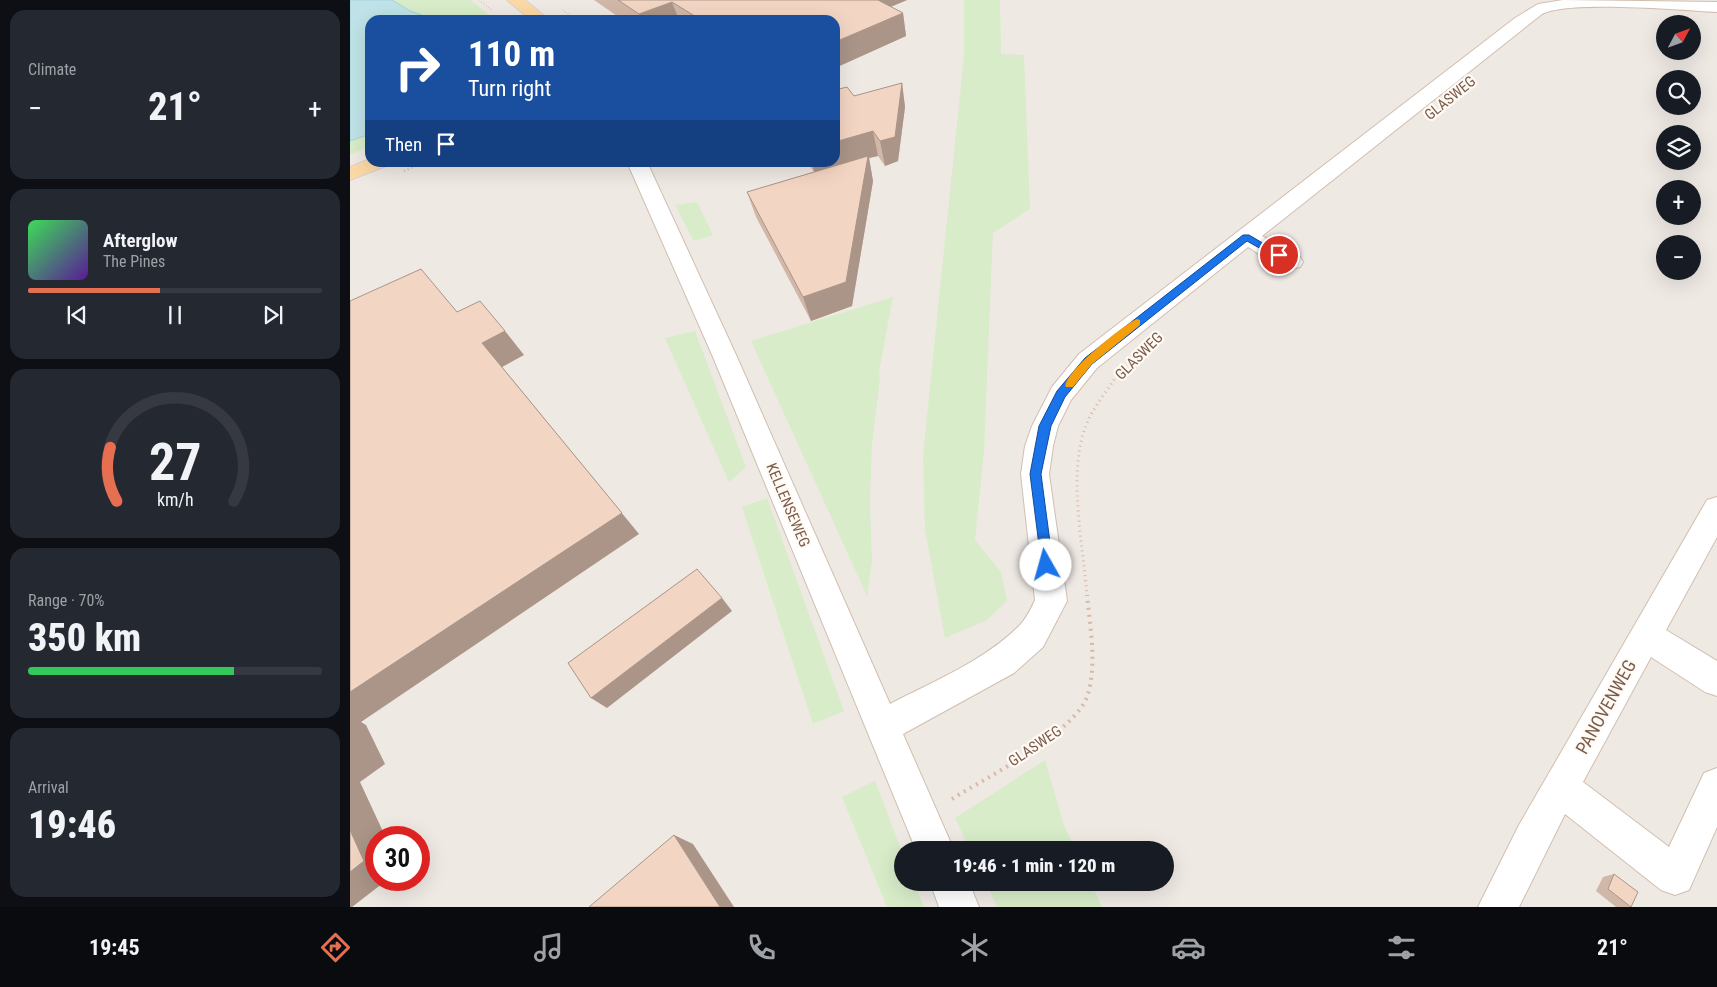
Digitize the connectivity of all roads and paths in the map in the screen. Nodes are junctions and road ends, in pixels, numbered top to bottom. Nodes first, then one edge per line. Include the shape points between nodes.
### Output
1 (515, 0) edge
2 (1559, 1) edge
3 (1717, 7) edge
4 (534, 15) edge
5 (367, 167) edge
6 (639, 167) edge
7 (350, 174) edge
8 (1246, 237) junction
9 (1292, 262) dead end
10 (1116, 377) dead end
11 (1717, 509) edge
12 (1646, 636) junction
13 (1717, 680) edge
14 (882, 727) junction
15 (1717, 786) edge
16 (1561, 788) junction
17 (921, 818) junction
18 (931, 841) edge
19 (953, 891) edge
20 (959, 907) edge
21 (1498, 907) edge

1 - 4 main road
2 - 3 street, GLASWEG
2 - 8 street, GLASWEG via 1530,15
5 - 7 main road
6 - 14 street, KELLENSEWEG via 725,357
8 - 9 street
8 - 14 street, GLASWEG via 1088,361 1061,394 1045,426 1035,474 1051,601 1032,636 1002,662
10 - 17 path, GLASWEG via 1086,425 1076,472 1093,656 1088,694 1079,712 1052,737
11 - 12 street, PANOVENWEG
12 - 13 street
12 - 16 street, PANOVENWEG
14 - 17 street, KELLENSEWEG
15 - 16 street via 1675,876
16 - 21 street, PANOVENWEG
17 - 18 street, KELLENSEWEG
19 - 20 street

